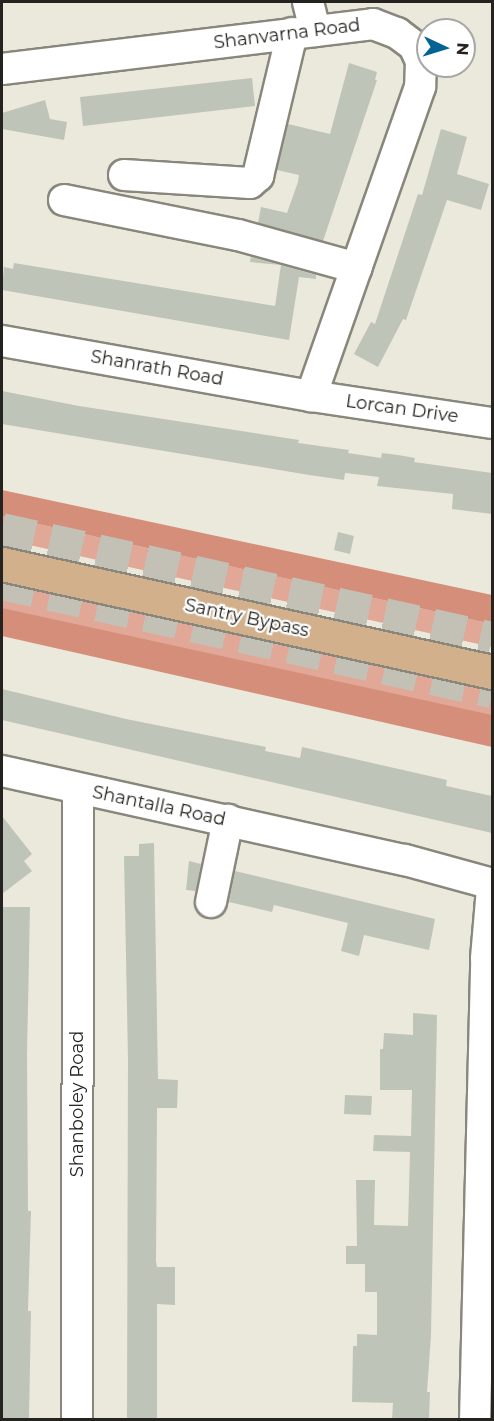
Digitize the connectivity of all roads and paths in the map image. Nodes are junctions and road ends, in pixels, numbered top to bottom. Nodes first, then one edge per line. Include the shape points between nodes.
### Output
1 (308, 2) edge
2 (303, 32) junction
3 (2, 69) edge
4 (124, 176) dead end
5 (64, 200) dead end
6 (357, 268) junction
7 (2, 341) edge
8 (311, 396) junction
9 (492, 423) edge
10 (2, 564) edge
11 (492, 672) edge
12 (2, 771) edge
13 (78, 789) junction
14 (228, 820) junction
15 (492, 886) edge
16 (212, 902) dead end
17 (488, 1150) edge
18 (77, 1419) edge
19 (475, 1419) edge

1 - 2 street
2 - 3 street, Shanvarna Road
2 - 4 street via 258,176 250,183
2 - 6 street, Shanvarna Road via 373,24 397,33 414,46 421,61 420,87
5 - 6 street via 238,235
6 - 8 street, Shanvarna Road
7 - 8 street, Shanrath Road
8 - 9 street, Lorcan Drive
10 - 11 main road, Santry Bypass
12 - 13 street, Shantalla Road
13 - 14 street, Shantalla Road
13 - 18 street, Shanboley Road
14 - 15 street, Shantalla Road via 405,860
14 - 16 street
15 - 17 street via 486,958
17 - 19 street

